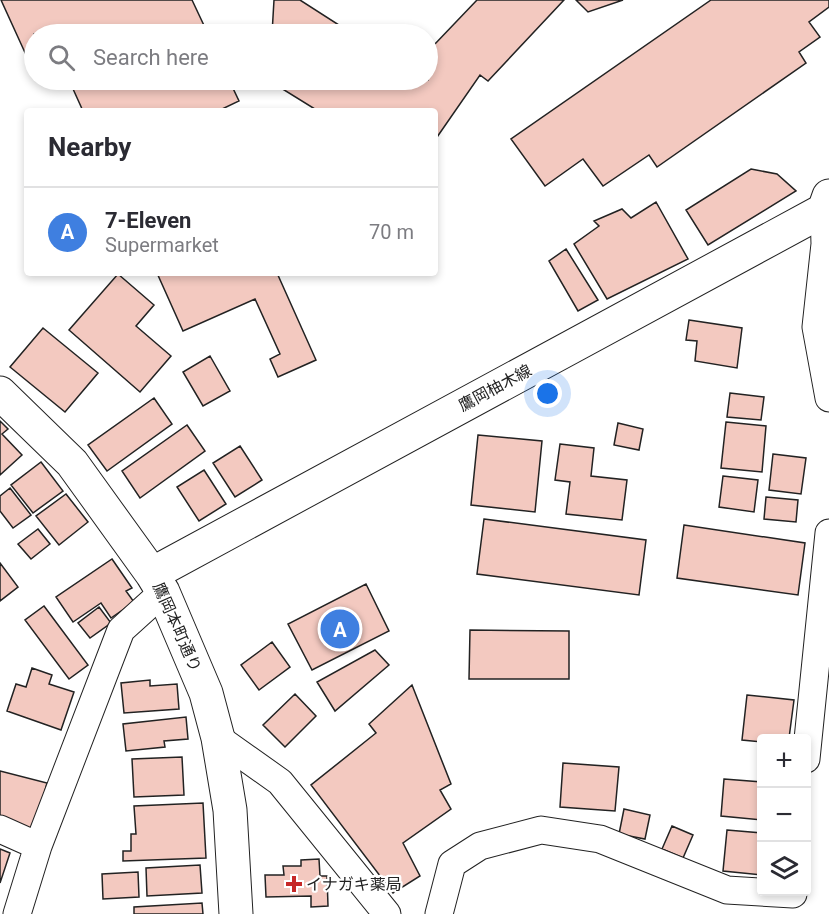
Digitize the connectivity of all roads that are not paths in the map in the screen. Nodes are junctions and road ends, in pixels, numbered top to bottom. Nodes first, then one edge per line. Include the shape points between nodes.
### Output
1 (827, 203) edge
2 (0, 393) edge
3 (829, 398) edge
4 (829, 533) edge
5 (158, 583) junction
6 (809, 734) edge
7 (218, 738) junction
8 (0, 829) edge
9 (38, 846) junction
10 (757, 892) edge
11 (17, 914) edge
12 (236, 914) edge
13 (387, 914) edge
14 (439, 914) edge

1 - 3 street via 816,327
1 - 5 main road, 鷹岡柚木線
2 - 5 main road, 鷹岡本町通り via 72,463
4 - 6 street
5 - 7 main road, 鷹岡本町通り via 206,693
5 - 9 street via 121,630
7 - 12 main road, 鷹岡本町通り via 230,810
7 - 13 street via 280,782
8 - 9 street
9 - 11 street
10 - 14 street via 727,890 600,839 541,830 480,846 452,864

